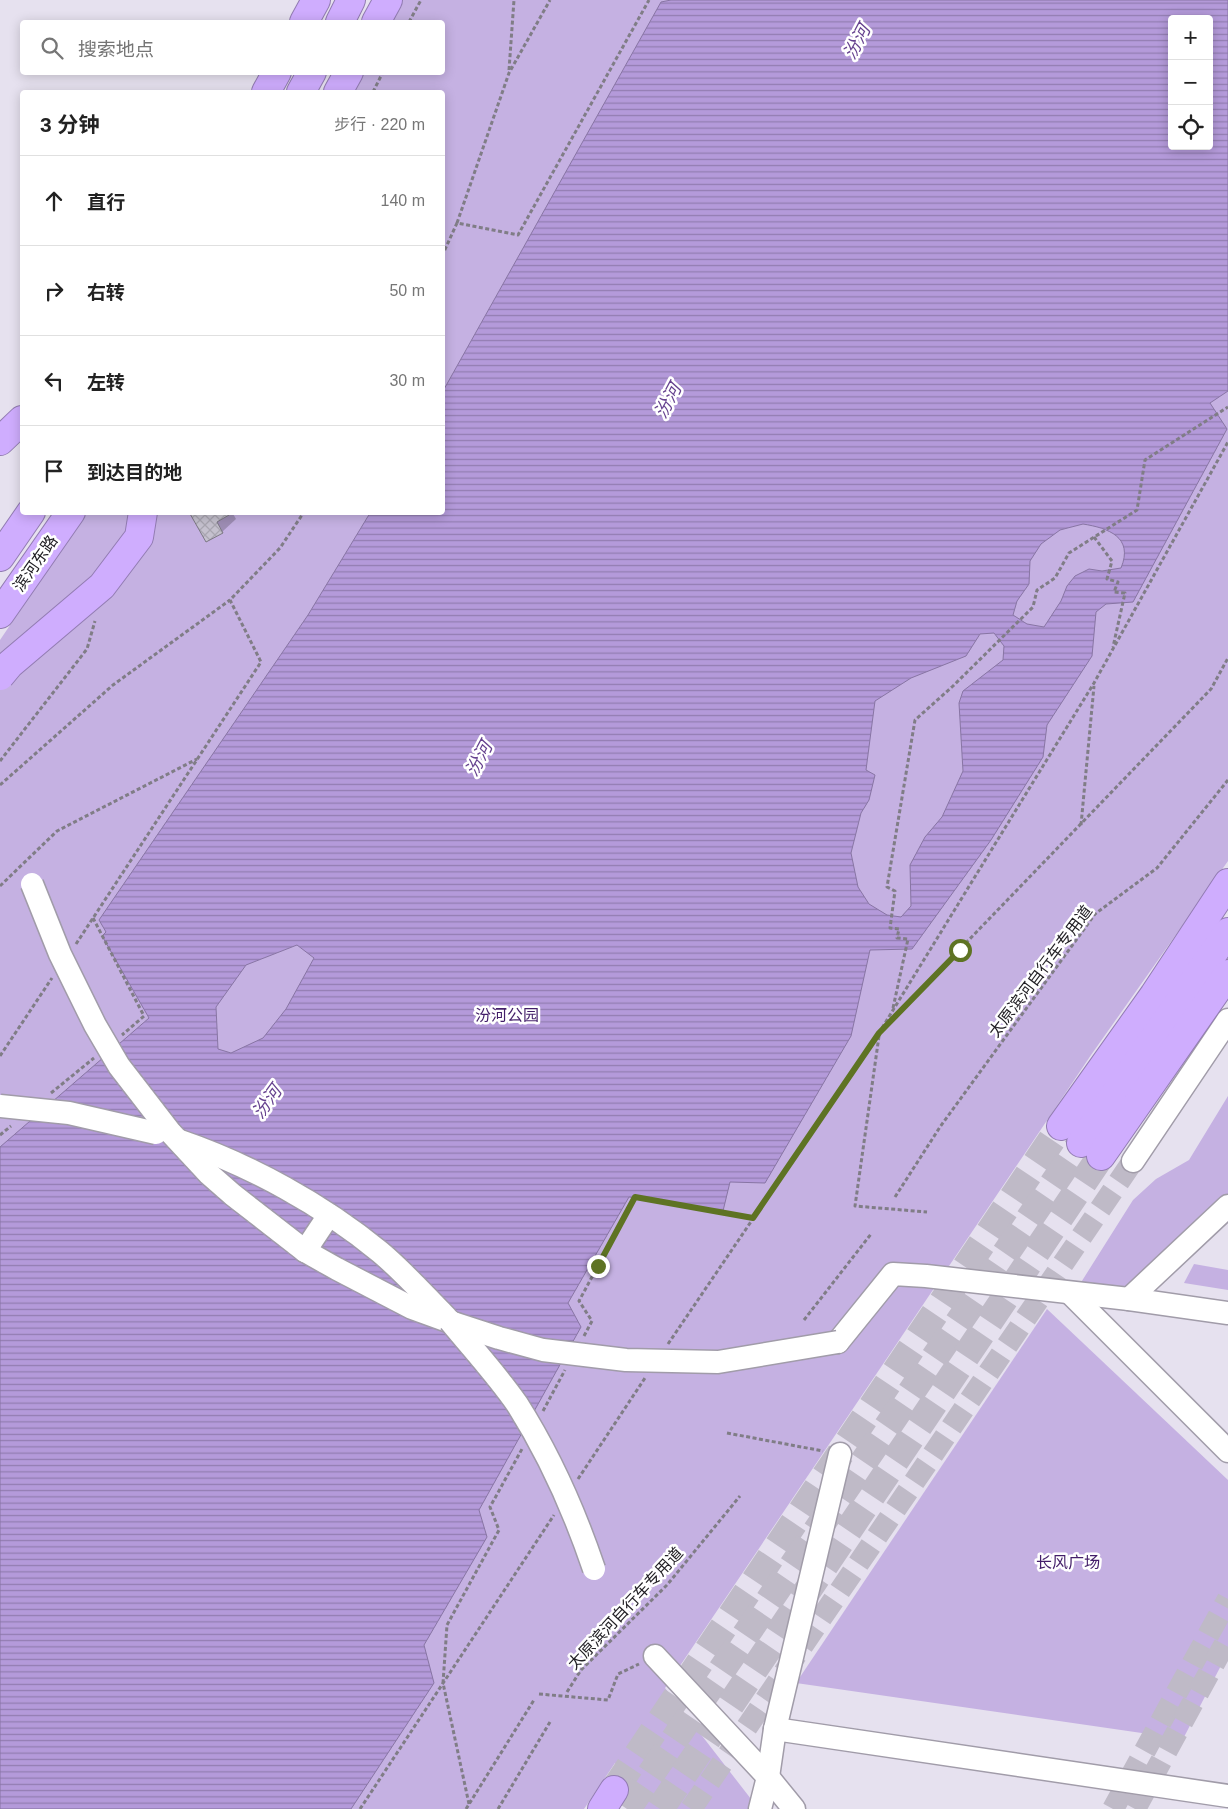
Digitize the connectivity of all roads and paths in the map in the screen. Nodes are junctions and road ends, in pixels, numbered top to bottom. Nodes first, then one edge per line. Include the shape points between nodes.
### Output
1 (316, 0) edge
2 (351, 0) edge
3 (388, 0) edge
4 (421, 0) edge
5 (514, 0) edge
6 (550, 0) edge
7 (649, 0) edge
8 (305, 20) edge
9 (341, 20) edge
10 (377, 20) edge
11 (411, 20) edge
12 (509, 73) junction
13 (275, 75) edge
14 (310, 75) edge
15 (347, 75) edge
16 (382, 75) edge
17 (267, 90) edge
18 (301, 90) edge
19 (339, 90) edge
20 (374, 90) edge
21 (457, 223) junction
22 (445, 249) edge
23 (1227, 408) edge
24 (20, 422) edge
25 (0, 441) edge
26 (20, 442) edge
27 (1228, 442) edge
28 (0, 459) edge
29 (29, 515) edge
30 (69, 515) edge
31 (143, 515) edge
32 (302, 515) edge
33 (1094, 537) junction
34 (0, 558) edge
35 (230, 600) junction
36 (0, 614) edge
37 (95, 620) dead end
38 (1112, 651) junction
39 (1228, 658) edge
40 (0, 676) edge
41 (1094, 683) junction
42 (198, 758) junction
43 (0, 761) edge
44 (1228, 780) edge
45 (0, 785) edge
46 (1081, 825) junction
47 (1228, 883) edge
48 (32, 884) dead end
49 (0, 886) edge
50 (1228, 932) edge
51 (70, 952) dead end
52 (1228, 974) edge
53 (54, 976) dead end
54 (892, 1012) junction
55 (1228, 1020) edge
56 (879, 1033) junction
57 (0, 1056) edge
58 (0, 1106) edge
59 (1081, 1142) junction
60 (1133, 1161) tunnel mouth
61 (895, 1197) dead end
62 (1228, 1206) edge
63 (927, 1212) dead end
64 (329, 1214) junction
65 (753, 1218) junction
66 (871, 1234) dead end
67 (305, 1251) junction
68 (1070, 1293) junction
69 (1128, 1299) junction
70 (1228, 1313) edge
71 (804, 1320) dead end
72 (583, 1338) dead end
73 (664, 1350) dead end
74 (569, 1363) dead end
75 (647, 1375) dead end
76 (541, 1414) dead end
77 (727, 1433) dead end
78 (522, 1448) dead end
79 (1228, 1451) edge
80 (840, 1454) joint
81 (575, 1483) dead end
82 (740, 1496) dead end
83 (558, 1508) dead end
84 (594, 1568) dead end
85 (656, 1656) joint
86 (443, 1683) junction
87 (567, 1692) dead end
88 (539, 1694) dead end
89 (534, 1700) dead end
90 (550, 1722) dead end
91 (774, 1728) junction
92 (768, 1777) junction
93 (1228, 1796) edge
94 (469, 1804) junction
95 (360, 1809) edge
96 (466, 1809) edge
97 (498, 1809) edge
98 (760, 1809) edge
99 (794, 1809) edge

1 - 8 highway
2 - 9 highway
3 - 10 highway
4 - 11 path
5 - 12 path
6 - 12 path
7 - 21 path via 518,235
12 - 21 path
13 - 17 highway
14 - 18 highway
15 - 19 highway
16 - 20 path
21 - 22 path
23 - 33 path via 1145,460 1137,510
24 - 25 highway
26 - 28 highway
27 - 38 path
29 - 34 highway, 滨河东路
30 - 36 highway, 滨河东路
31 - 40 highway, bridge via 139,537 102,586
32 - 35 path via 280,548
33 - 38 path via 1112,561 1107,579 1118,582 1114,592 1125,593
33 - 54 path via 1069,553 1055,578 1037,590 1033,607 915,720 887,888 895,891 890,928 899,929 897,938 908,939
35 - 42 path via 261,662
35 - 45 path via 114,685
37 - 43 path via 87,649
38 - 41 path
39 - 46 path via 1211,689
41 - 46 path
41 - 54 path
42 - 49 path via 57,830
42 - 51 path
44 - 61 path, 太原滨河自行车专用道 via 1157,868 1094,914 940,1127
46 - 56 path
47 - 59 highway via 1154,995
48 - 67 street, bridge via 73,984 119,1066 170,1132 209,1174
50 - 59 highway
52 - 59 highway
53 - 57 path
54 - 56 path
55 - 60 street
56 - 63 path via 855,1206
56 - 65 path
58 - 64 street, bridge via 69,1113 165,1136 211,1152
62 - 69 street
64 - 67 street
64 - 84 street, bridge via 405,1274 446,1317 516,1403 550,1460 578,1521
65 - 72 path via 635,1197 579,1301 592,1321
65 - 73 path
66 - 71 path
67 - 68 street, bridge via 412,1308 499,1338 543,1350 626,1360 718,1362 838,1342 893,1274
68 - 69 street
68 - 79 street
69 - 70 street
74 - 76 path
75 - 81 path
77 - 80 path
78 - 86 path via 490,1507 498,1530 447,1625
80 - 91 street
82 - 87 path, 太原滨河自行车专用道 via 667,1585 580,1670
83 - 86 path
85 - 88 path via 618,1674 608,1700
85 - 92 street
86 - 94 path
86 - 95 path
89 - 94 path
90 - 97 path
91 - 92 street
91 - 93 street
92 - 98 street
92 - 99 street
94 - 96 path

